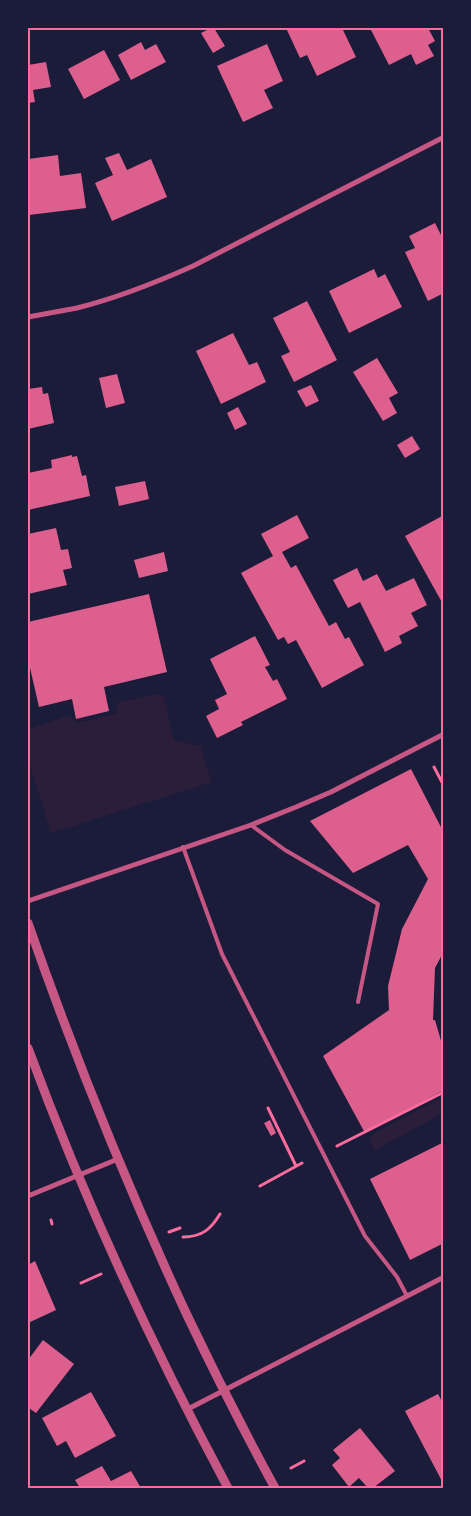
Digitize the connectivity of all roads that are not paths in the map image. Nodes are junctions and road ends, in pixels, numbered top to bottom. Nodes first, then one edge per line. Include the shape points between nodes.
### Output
1 (444, 137) edge
2 (28, 317) edge
3 (444, 734) edge
4 (251, 825) junction
5 (184, 847) junction
6 (28, 900) edge
7 (28, 923) edge
8 (358, 1002) dead end
9 (28, 1048) edge
10 (118, 1159) junction
11 (79, 1176) junction
12 (28, 1196) edge
13 (444, 1277) edge
14 (407, 1296) junction
15 (224, 1391) junction
16 (186, 1410) junction
17 (228, 1488) edge
18 (275, 1488) edge

1 - 2 street via 162,280 77,308
3 - 4 street via 331,792
4 - 5 street
4 - 8 lane via 285,850 378,904
5 - 6 street
5 - 14 lane via 222,954 365,1236 397,1277
7 - 10 street
9 - 11 street
10 - 11 street
10 - 15 street
11 - 12 street
11 - 16 street via 138,1312
13 - 14 street
14 - 15 street
15 - 16 street
15 - 18 street
16 - 17 street

